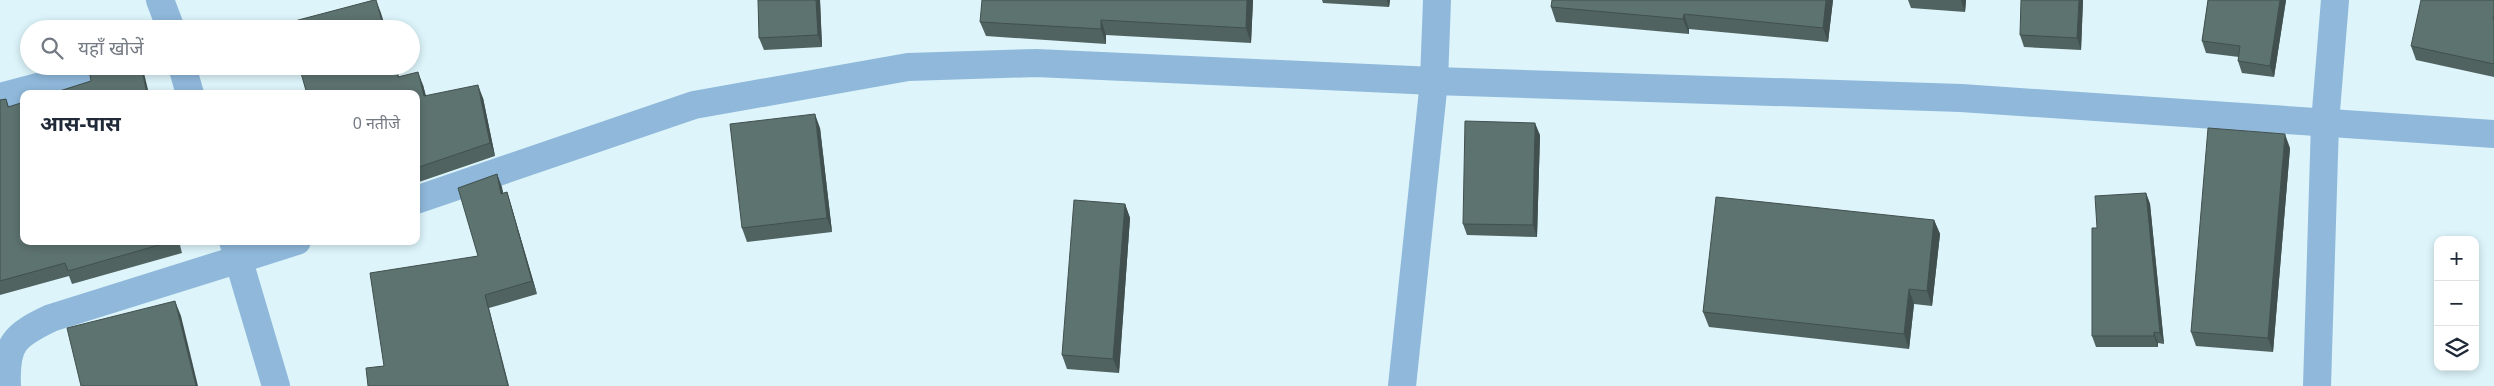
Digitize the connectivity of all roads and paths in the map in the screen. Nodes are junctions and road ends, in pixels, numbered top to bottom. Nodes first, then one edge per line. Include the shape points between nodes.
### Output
1 (160, 0) edge
2 (1437, 0) edge
3 (2335, 0) edge
4 (168, 20) edge
5 (83, 75) edge
6 (185, 75) edge
7 (1434, 81) junction
8 (26, 90) edge
9 (189, 90) edge
10 (20, 92) edge
11 (0, 97) edge
12 (2326, 123) junction
13 (2494, 134) edge
14 (420, 199) edge
15 (273, 245) edge
16 (236, 251) edge
17 (8, 386) edge
18 (276, 386) edge
19 (1402, 386) edge
20 (2317, 386) edge

1 - 4 street
2 - 7 street
3 - 12 street
5 - 8 street
6 - 9 street
7 - 12 street via 1961,98
7 - 14 street via 1036,63 908,67 694,105
7 - 19 street
10 - 11 street
12 - 13 street
12 - 20 street
15 - 16 street
16 - 17 street via 51,318 24,331 11,346 6,366
16 - 18 street

